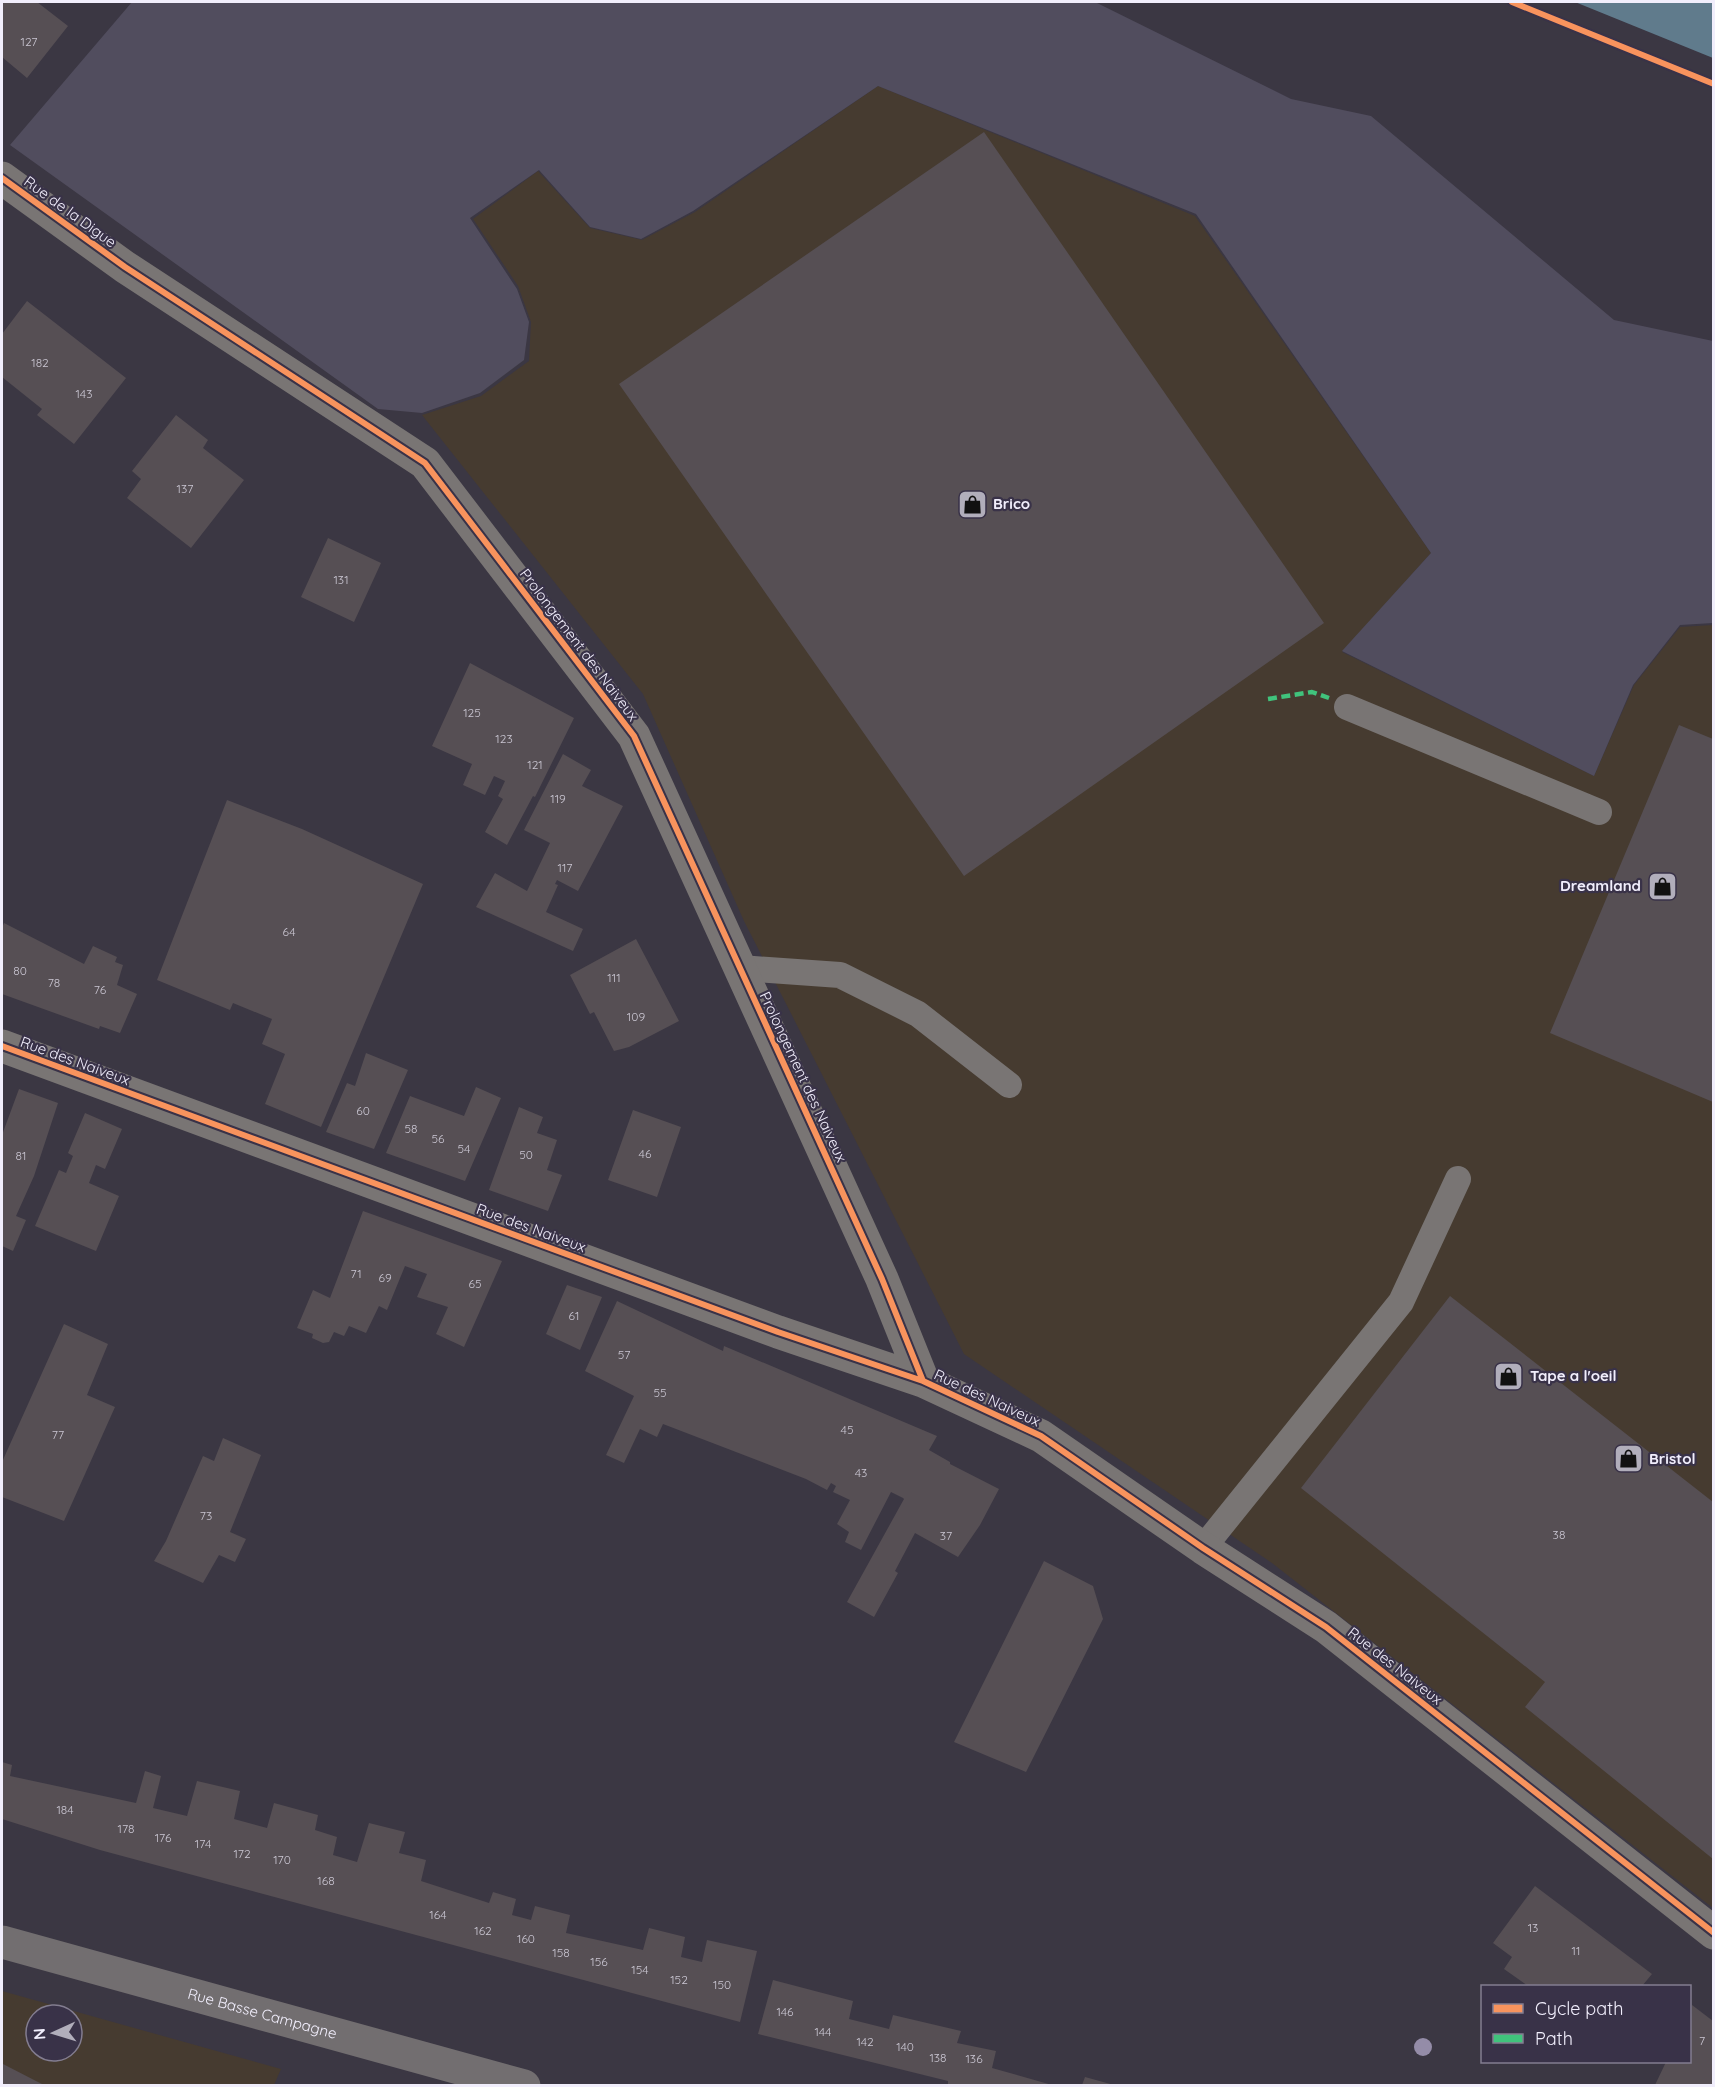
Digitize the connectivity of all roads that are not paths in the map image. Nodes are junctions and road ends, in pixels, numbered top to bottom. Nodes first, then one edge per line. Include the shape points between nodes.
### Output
1 (2, 178) edge
2 (125, 267) joint
3 (1347, 707) dead end
4 (1599, 812) dead end
5 (740, 968) junction
6 (2, 1046) edge
7 (1009, 1085) dead end
8 (1458, 1179) dead end
9 (923, 1381) junction
10 (1203, 1548) junction
11 (1713, 1934) edge
12 (2, 1942) edge
13 (524, 2085) edge

1 - 2 street, Rue de la Digue
2 - 5 street, Prolongement des Naiveux via 426,463 634,736
3 - 4 lane
5 - 7 lane via 840,975 918,1014
5 - 9 street, Prolongement des Naiveux via 882,1279
6 - 9 street, Rue des Naiveux via 767,1328
8 - 10 lane via 1401,1302
9 - 10 street, Rue des Naiveux via 1041,1436
10 - 11 street, Rue des Naiveux via 1326,1627
12 - 13 main road, Rue Basse Campagne

